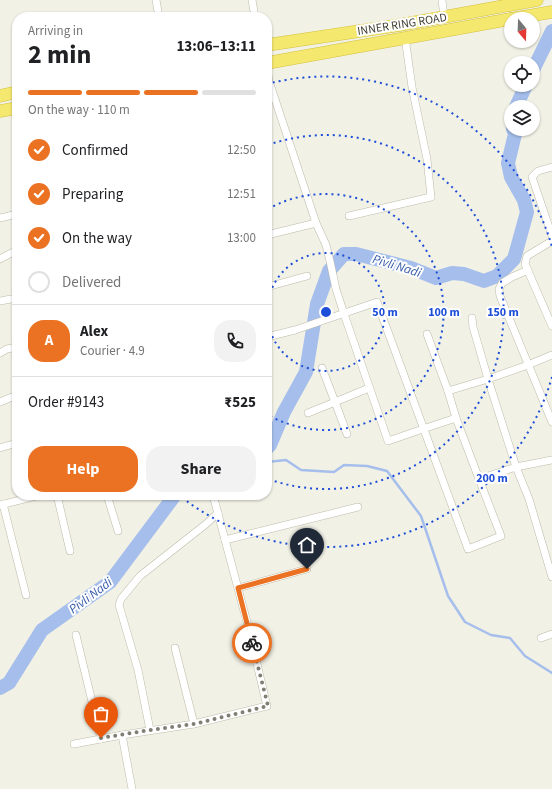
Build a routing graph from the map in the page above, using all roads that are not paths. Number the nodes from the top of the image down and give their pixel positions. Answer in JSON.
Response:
{"nodes":[{"id":1,"x":156,"y":0,"type":"edge"},
{"id":2,"x":252,"y":0,"type":"edge"},
{"id":3,"x":442,"y":0,"type":"edge"},
{"id":4,"x":537,"y":0,"type":"edge"},
{"id":5,"x":488,"y":5,"type":"edge"},
{"id":6,"x":158,"y":12,"type":"edge"},
{"id":7,"x":254,"y":12,"type":"edge"},
{"id":8,"x":552,"y":12,"type":"edge"},
{"id":9,"x":540,"y":14,"type":"edge"},
{"id":10,"x":444,"y":17,"type":"junction"},
{"id":11,"x":504,"y":20,"type":"edge"},
{"id":12,"x":405,"y":38,"type":"junction"},
{"id":13,"x":272,"y":44,"type":"edge"},
{"id":14,"x":272,"y":62,"type":"edge"},
{"id":15,"x":272,"y":90,"type":"edge"},
{"id":16,"x":12,"y":93,"type":"edge"},
{"id":17,"x":0,"y":96,"type":"edge"},
{"id":18,"x":12,"y":109,"type":"edge"},
{"id":19,"x":0,"y":111,"type":"edge"},
{"id":20,"x":552,"y":167,"type":"edge"},
{"id":21,"x":12,"y":215,"type":"edge"},
{"id":22,"x":349,"y":216,"type":"dead end"},
{"id":23,"x":0,"y":218,"type":"edge"},
{"id":24,"x":316,"y":223,"type":"junction"},
{"id":25,"x":272,"y":234,"type":"edge"},
{"id":26,"x":552,"y":236,"type":"edge"},
{"id":27,"x":552,"y":241,"type":"edge"},
{"id":28,"x":12,"y":253,"type":"edge"},
{"id":29,"x":0,"y":259,"type":"edge"},
{"id":30,"x":528,"y":270,"type":"junction"},
{"id":31,"x":307,"y":276,"type":"dead end"},
{"id":32,"x":272,"y":286,"type":"edge"},
{"id":33,"x":11,"y":299,"type":"dead end"},
{"id":34,"x":0,"y":301,"type":"edge"},
{"id":35,"x":344,"y":314,"type":"junction"},
{"id":36,"x":472,"y":318,"type":"dead end"},
{"id":37,"x":552,"y":326,"type":"edge"},
{"id":38,"x":428,"y":334,"type":"dead end"},
{"id":39,"x":272,"y":336,"type":"edge"},
{"id":40,"x":12,"y":348,"type":"edge"},
{"id":41,"x":0,"y":353,"type":"edge"},
{"id":42,"x":552,"y":355,"type":"edge"},
{"id":43,"x":528,"y":365,"type":"junction"},
{"id":44,"x":322,"y":368,"type":"dead end"},
{"id":45,"x":488,"y":379,"type":"junction"},
{"id":46,"x":369,"y":388,"type":"junction"},
{"id":47,"x":448,"y":391,"type":"junction"},
{"id":48,"x":12,"y":398,"type":"edge"},
{"id":49,"x":0,"y":402,"type":"edge"},
{"id":50,"x":335,"y":402,"type":"junction"},
{"id":51,"x":308,"y":413,"type":"dead end"},
{"id":52,"x":456,"y":418,"type":"junction"},
{"id":53,"x":552,"y":422,"type":"edge"},
{"id":54,"x":423,"y":429,"type":"junction"},
{"id":55,"x":347,"y":434,"type":"dead end"},
{"id":56,"x":12,"y":444,"type":"edge"},
{"id":57,"x":0,"y":448,"type":"edge"},
{"id":58,"x":552,"y":460,"type":"edge"},
{"id":59,"x":516,"y":467,"type":"junction"},
{"id":60,"x":479,"y":479,"type":"junction"},
{"id":61,"x":18,"y":500,"type":"edge"},
{"id":62,"x":58,"y":500,"type":"edge"},
{"id":63,"x":109,"y":500,"type":"edge"},
{"id":64,"x":214,"y":500,"type":"edge"},
{"id":65,"x":1,"y":504,"type":"edge"},
{"id":66,"x":358,"y":507,"type":"dead end"},
{"id":67,"x":218,"y":513,"type":"junction"},
{"id":68,"x":118,"y":531,"type":"dead end"},
{"id":69,"x":225,"y":540,"type":"junction"},
{"id":70,"x":70,"y":551,"type":"dead end"},
{"id":71,"x":307,"y":569,"type":"dead end"},
{"id":72,"x":552,"y":578,"type":"edge"},
{"id":73,"x":238,"y":588,"type":"junction"},
{"id":74,"x":26,"y":596,"type":"dead end"},
{"id":75,"x":552,"y":634,"type":"edge"},
{"id":76,"x":76,"y":635,"type":"dead end"},
{"id":77,"x":541,"y":638,"type":"dead end"},
{"id":78,"x":175,"y":648,"type":"dead end"},
{"id":79,"x":194,"y":724,"type":"junction"},
{"id":80,"x":150,"y":730,"type":"junction"},
{"id":81,"x":122,"y":735,"type":"junction"},
{"id":82,"x":101,"y":738,"type":"junction"},
{"id":83,"x":74,"y":744,"type":"dead end"},
{"id":84,"x":132,"y":789,"type":"edge"}],
"edges":[{"from":1,"to":6,"type":"street"},
{"from":2,"to":7,"type":"street"},
{"from":3,"to":10,"type":"street"},
{"from":4,"to":5,"type":"highway","name":"INNER RING ROAD"},
{"from":5,"to":10,"type":"highway","name":"INNER RING ROAD"},
{"from":8,"to":9,"type":"highway","name":"INNER RING ROAD"},
{"from":10,"to":13,"type":"highway","name":"INNER RING ROAD"},
{"from":11,"to":12,"type":"highway","name":"INNER RING ROAD"},
{"from":12,"to":14,"type":"highway","name":"INNER RING ROAD"},
{"from":12,"to":22,"type":"street"},
{"from":15,"to":24,"type":"street"},
{"from":16,"to":17,"type":"highway"},
{"from":18,"to":19,"type":"highway"},
{"from":20,"to":26,"type":"street"},
{"from":21,"to":23,"type":"street"},
{"from":24,"to":25,"type":"street"},
{"from":24,"to":35,"type":"street"},
{"from":27,"to":30,"type":"street"},
{"from":28,"to":29,"type":"street"},
{"from":30,"to":37,"type":"street"},
{"from":30,"to":43,"type":"street"},
{"from":31,"to":32,"type":"street"},
{"from":33,"to":34,"type":"street"},
{"from":35,"to":39,"type":"street"},
{"from":35,"to":46,"type":"street"},
{"from":35,"to":54,"type":"street"},
{"from":36,"to":45,"type":"street"},
{"from":38,"to":47,"type":"street"},
{"from":40,"to":41,"type":"street"},
{"from":42,"to":43,"type":"street"},
{"from":43,"to":45,"type":"street"},
{"from":43,"to":53,"type":"street"},
{"from":44,"to":50,"type":"street"},
{"from":45,"to":47,"type":"street"},
{"from":45,"to":59,"type":"street"},
{"from":46,"to":50,"type":"street"},
{"from":46,"to":54,"type":"street"},
{"from":47,"to":52,"type":"street"},
{"from":48,"to":49,"type":"street"},
{"from":50,"to":51,"type":"street"},
{"from":50,"to":55,"type":"street"},
{"from":52,"to":54,"type":"street"},
{"from":52,"to":60,"type":"street"},
{"from":54,"to":60,"type":"street"},
{"from":56,"to":57,"type":"street"},
{"from":58,"to":59,"type":"street"},
{"from":59,"to":60,"type":"street"},
{"from":59,"to":72,"type":"street"},
{"from":61,"to":65,"type":"street"},
{"from":62,"to":70,"type":"street"},
{"from":63,"to":68,"type":"street"},
{"from":64,"to":67,"type":"street"},
{"from":65,"to":74,"type":"street"},
{"from":66,"to":69,"type":"street"},
{"from":67,"to":69,"type":"street"},
{"from":67,"to":80,"type":"street"},
{"from":69,"to":73,"type":"street"},
{"from":71,"to":73,"type":"street"},
{"from":73,"to":79,"type":"street"},
{"from":75,"to":77,"type":"street"},
{"from":76,"to":82,"type":"street"},
{"from":78,"to":79,"type":"street"},
{"from":79,"to":80,"type":"street"},
{"from":80,"to":81,"type":"street"},
{"from":81,"to":82,"type":"street"},
{"from":81,"to":84,"type":"street"},
{"from":82,"to":83,"type":"street"}]}
